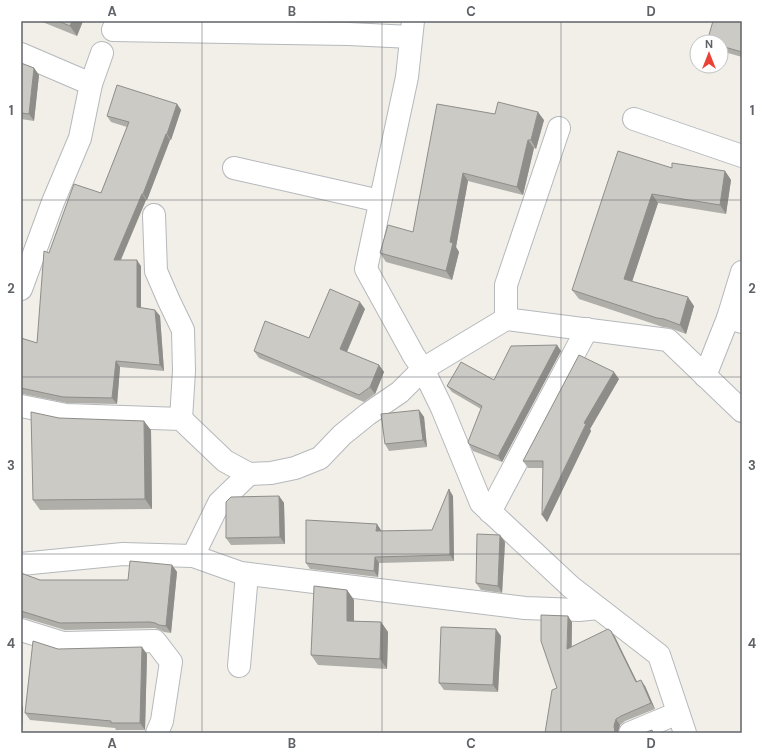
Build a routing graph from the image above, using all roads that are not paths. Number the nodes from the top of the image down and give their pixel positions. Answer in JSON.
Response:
{"nodes":[{"id":1,"x":117,"y":21,"type":"edge"},
{"id":2,"x":412,"y":29,"type":"edge"},
{"id":3,"x":102,"y":53,"type":"dead end"},
{"id":4,"x":21,"y":54,"type":"edge"},
{"id":5,"x":91,"y":84,"type":"junction"},
{"id":6,"x":634,"y":119,"type":"dead end"},
{"id":7,"x":558,"y":128,"type":"dead end"},
{"id":8,"x":742,"y":156,"type":"edge"},
{"id":9,"x":234,"y":168,"type":"dead end"},
{"id":10,"x":380,"y":201,"type":"junction"},
{"id":11,"x":154,"y":216,"type":"dead end"},
{"id":12,"x":742,"y":272,"type":"edge"},
{"id":13,"x":21,"y":289,"type":"edge"},
{"id":14,"x":506,"y":318,"type":"junction"},
{"id":15,"x":735,"y":320,"type":"edge"},
{"id":16,"x":587,"y":329,"type":"junction"},
{"id":17,"x":423,"y":368,"type":"junction"},
{"id":18,"x":706,"y":376,"type":"junction"},
{"id":19,"x":21,"y":406,"type":"edge"},
{"id":20,"x":742,"y":412,"type":"edge"},
{"id":21,"x":181,"y":419,"type":"junction"},
{"id":22,"x":249,"y":474,"type":"junction"},
{"id":23,"x":490,"y":512,"type":"junction"},
{"id":24,"x":194,"y":556,"type":"junction"},
{"id":25,"x":21,"y":564,"type":"edge"},
{"id":26,"x":247,"y":574,"type":"junction"},
{"id":27,"x":598,"y":608,"type":"junction"},
{"id":28,"x":21,"y":630,"type":"edge"},
{"id":29,"x":239,"y":666,"type":"dead end"},
{"id":30,"x":681,"y":723,"type":"edge"},
{"id":31,"x":157,"y":733,"type":"edge"},
{"id":32,"x":630,"y":733,"type":"edge"}],
"edges":[{"from":1,"to":2,"type":"street"},
{"from":2,"to":10,"type":"street"},
{"from":3,"to":5,"type":"street"},
{"from":4,"to":5,"type":"street"},
{"from":5,"to":13,"type":"street"},
{"from":6,"to":8,"type":"street"},
{"from":7,"to":14,"type":"street"},
{"from":9,"to":10,"type":"street"},
{"from":10,"to":17,"type":"street"},
{"from":11,"to":21,"type":"street"},
{"from":12,"to":15,"type":"street"},
{"from":14,"to":16,"type":"street"},
{"from":14,"to":17,"type":"street"},
{"from":15,"to":18,"type":"street"},
{"from":16,"to":18,"type":"street"},
{"from":16,"to":23,"type":"street"},
{"from":17,"to":22,"type":"street"},
{"from":17,"to":23,"type":"street"},
{"from":18,"to":20,"type":"street"},
{"from":19,"to":21,"type":"street"},
{"from":21,"to":22,"type":"street"},
{"from":22,"to":24,"type":"street"},
{"from":23,"to":27,"type":"street"},
{"from":24,"to":25,"type":"street"},
{"from":24,"to":26,"type":"street"},
{"from":26,"to":27,"type":"street"},
{"from":26,"to":29,"type":"street"},
{"from":27,"to":30,"type":"street"},
{"from":28,"to":31,"type":"street"},
{"from":30,"to":32,"type":"street"}]}
